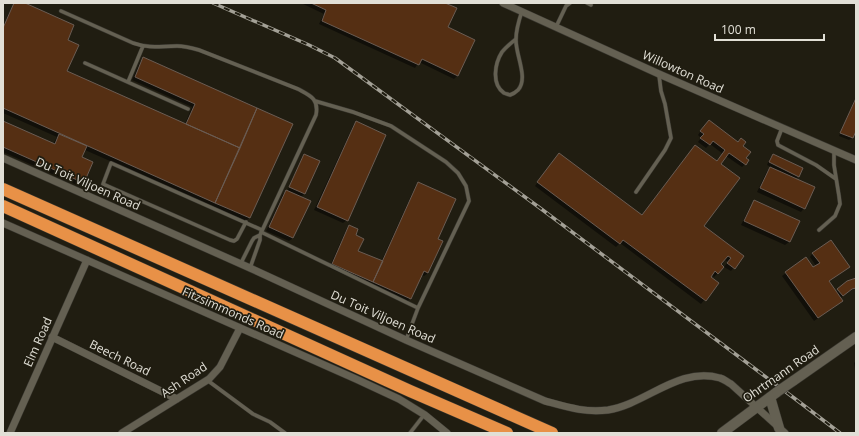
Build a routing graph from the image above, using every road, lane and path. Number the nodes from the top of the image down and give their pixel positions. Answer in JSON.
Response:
{"nodes":[{"id":1,"x":569,"y":3,"type":"edge"},
{"id":2,"x":506,"y":4,"type":"edge"},
{"id":3,"x":518,"y":8,"type":"edge"},
{"id":4,"x":61,"y":12,"type":"dead end"},
{"id":5,"x":556,"y":27,"type":"junction"},
{"id":6,"x":516,"y":38,"type":"junction"},
{"id":7,"x":143,"y":46,"type":"junction"},
{"id":8,"x":84,"y":63,"type":"dead end"},
{"id":9,"x":659,"y":74,"type":"junction"},
{"id":10,"x":128,"y":82,"type":"junction"},
{"id":11,"x":315,"y":100,"type":"junction"},
{"id":12,"x":188,"y":109,"type":"dead end"},
{"id":13,"x":782,"y":128,"type":"junction"},
{"id":14,"x":834,"y":150,"type":"junction"},
{"id":15,"x":3,"y":158,"type":"edge"},
{"id":16,"x":856,"y":160,"type":"edge"},
{"id":17,"x":836,"y":179,"type":"junction"},
{"id":18,"x":3,"y":189,"type":"edge"},
{"id":19,"x":636,"y":192,"type":"dead end"},
{"id":20,"x":3,"y":206,"type":"edge"},
{"id":21,"x":246,"y":222,"type":"junction"},
{"id":22,"x":3,"y":223,"type":"edge"},
{"id":23,"x":819,"y":230,"type":"dead end"},
{"id":24,"x":261,"y":232,"type":"junction"},
{"id":25,"x":87,"y":260,"type":"junction"},
{"id":26,"x":241,"y":264,"type":"junction"},
{"id":27,"x":250,"y":268,"type":"junction"},
{"id":28,"x":418,"y":308,"type":"junction"},
{"id":29,"x":240,"y":328,"type":"junction"},
{"id":30,"x":52,"y":337,"type":"junction"},
{"id":31,"x":856,"y":337,"type":"edge"},
{"id":32,"x":406,"y":340,"type":"junction"},
{"id":33,"x":207,"y":380,"type":"junction"},
{"id":34,"x":774,"y":394,"type":"junction"},
{"id":35,"x":177,"y":399,"type":"junction"},
{"id":36,"x":756,"y":407,"type":"junction"},
{"id":37,"x":425,"y":415,"type":"junction"},
{"id":38,"x":782,"y":431,"type":"edge"},
{"id":39,"x":10,"y":433,"type":"edge"},
{"id":40,"x":122,"y":433,"type":"edge"},
{"id":41,"x":285,"y":433,"type":"edge"},
{"id":42,"x":410,"y":433,"type":"edge"},
{"id":43,"x":447,"y":433,"type":"edge"},
{"id":44,"x":507,"y":433,"type":"edge"},
{"id":45,"x":552,"y":433,"type":"edge"},
{"id":46,"x":722,"y":433,"type":"edge"}],
"edges":[{"from":1,"to":5,"type":"lane"},
{"from":2,"to":3,"type":"street","name":"Willowton Road"},
{"from":3,"to":5,"type":"street","name":"Willowton Road"},
{"from":3,"to":6,"type":"lane"},
{"from":4,"to":7,"type":"lane"},
{"from":5,"to":9,"type":"street","name":"Willowton Road"},
{"from":6,"to":6,"type":"lane"},
{"from":7,"to":10,"type":"lane"},
{"from":7,"to":11,"type":"lane"},
{"from":8,"to":10,"type":"lane"},
{"from":9,"to":13,"type":"street","name":"Willowton Road"},
{"from":9,"to":19,"type":"lane"},
{"from":10,"to":12,"type":"lane"},
{"from":11,"to":24,"type":"lane"},
{"from":11,"to":28,"type":"lane"},
{"from":13,"to":14,"type":"street","name":"Willowton Road"},
{"from":13,"to":17,"type":"lane"},
{"from":14,"to":16,"type":"street","name":"Willowton Road"},
{"from":14,"to":17,"type":"lane"},
{"from":15,"to":26,"type":"street","name":"Du Toit Viljoen Road"},
{"from":17,"to":23,"type":"lane"},
{"from":18,"to":45,"type":"highway"},
{"from":20,"to":44,"type":"highway"},
{"from":21,"to":21,"type":"lane"},
{"from":21,"to":24,"type":"lane"},
{"from":22,"to":25,"type":"street","name":"Fitzsimmonds Road"},
{"from":24,"to":26,"type":"lane"},
{"from":24,"to":27,"type":"lane"},
{"from":24,"to":28,"type":"lane"},
{"from":25,"to":29,"type":"street","name":"Fitzsimmonds Road"},
{"from":25,"to":30,"type":"street","name":"Elm Road"},
{"from":26,"to":27,"type":"street","name":"Du Toit Viljoen Road"},
{"from":27,"to":32,"type":"street","name":"Du Toit Viljoen Road"},
{"from":28,"to":32,"type":"lane"},
{"from":29,"to":33,"type":"street","name":"Ash Road"},
{"from":29,"to":37,"type":"street","name":"Fitzsimmonds Road"},
{"from":30,"to":35,"type":"street","name":"Beech Road"},
{"from":30,"to":39,"type":"street","name":"Elm Road"},
{"from":31,"to":34,"type":"main road","name":"Ohrtmann Road","bridge":true},
{"from":32,"to":36,"type":"street","name":"Du Toit Viljoen Road"},
{"from":33,"to":35,"type":"street","name":"Ash Road"},
{"from":33,"to":41,"type":"lane"},
{"from":34,"to":36,"type":"main road","name":"Ohrtmann Road"},
{"from":34,"to":38,"type":"main road"},
{"from":35,"to":40,"type":"street","name":"Ash Road"},
{"from":36,"to":38,"type":"street","name":"Du Toit Viljoen Road"},
{"from":36,"to":46,"type":"main road","name":"Ohrtmann Road"},
{"from":37,"to":42,"type":"lane"},
{"from":37,"to":43,"type":"street","name":"Fitzsimmonds Road"}]}
